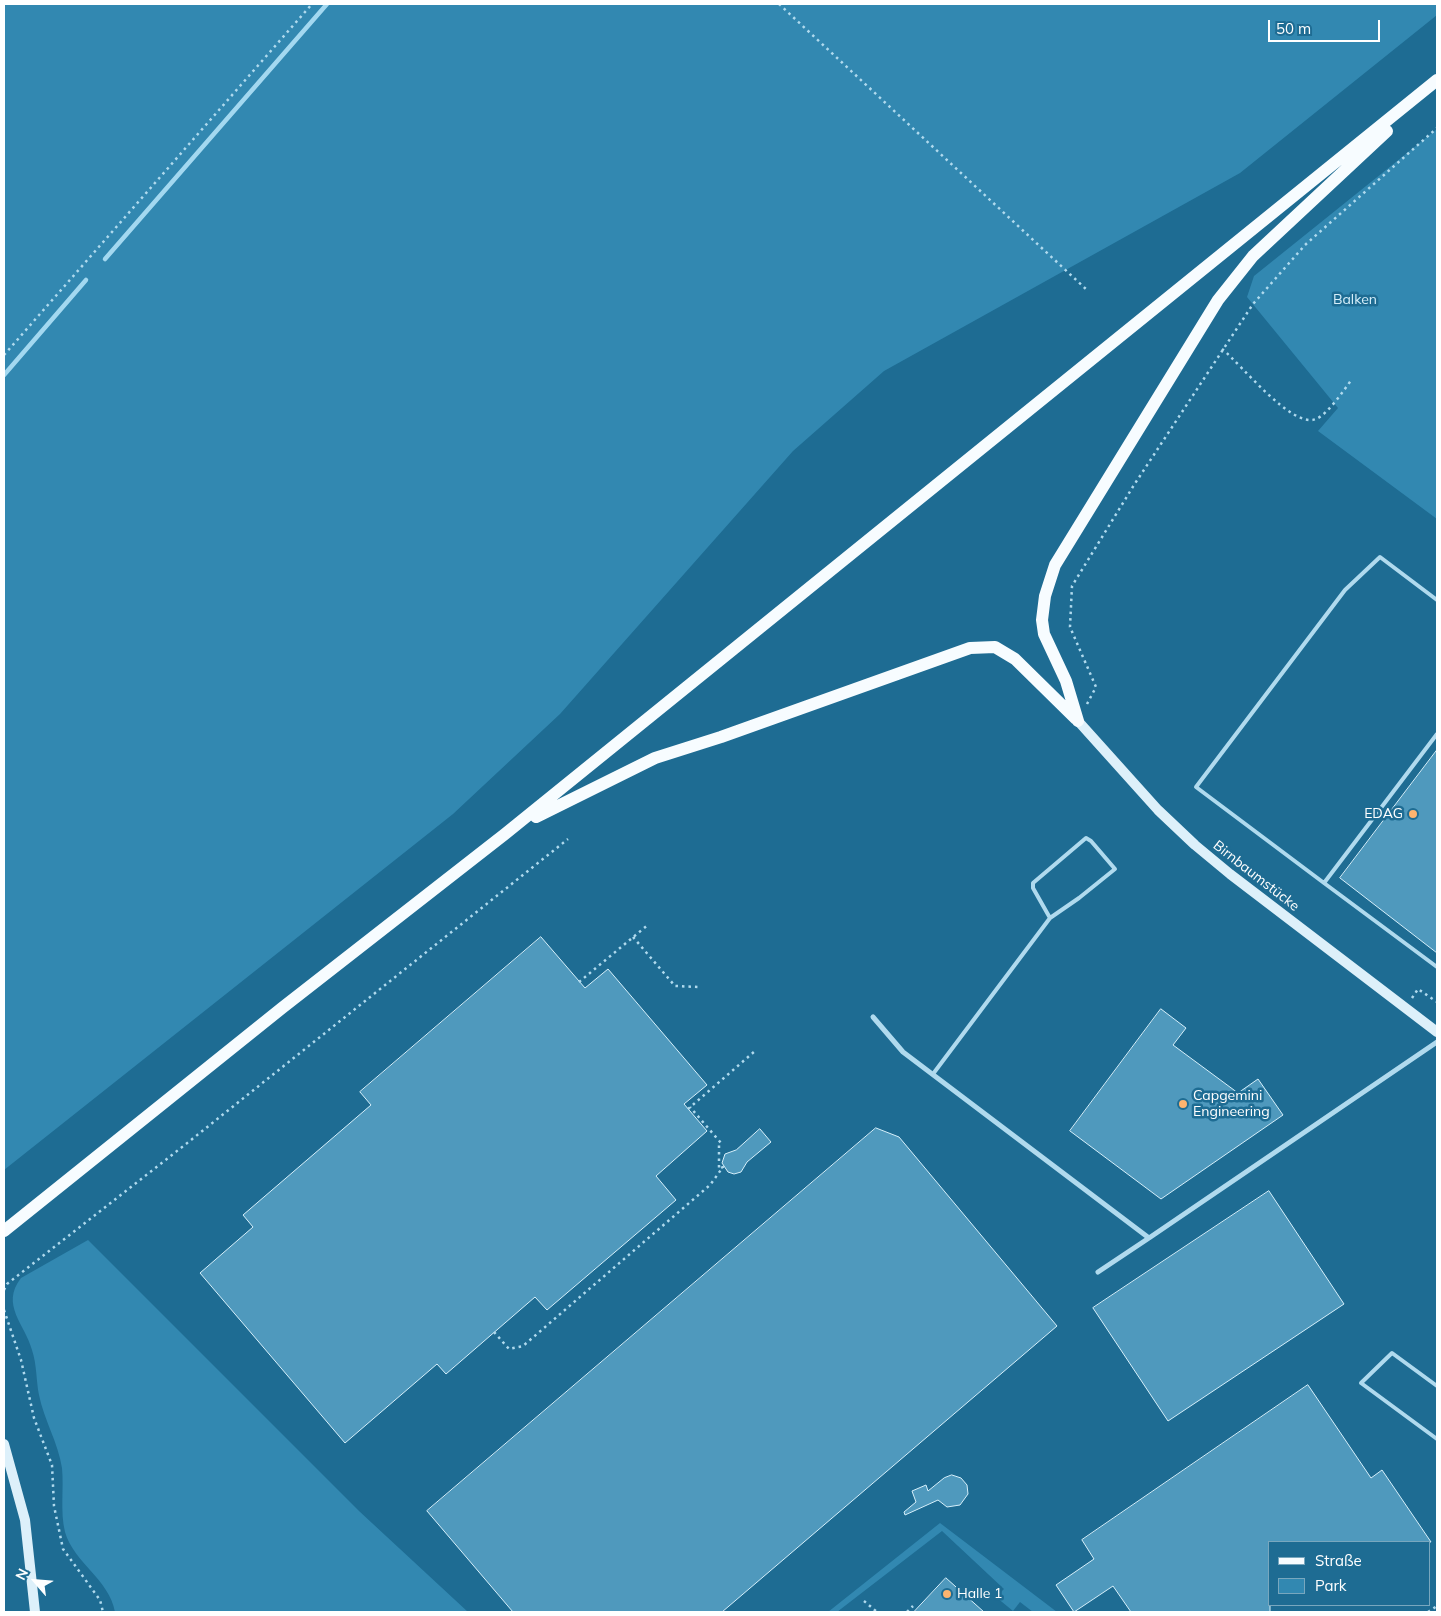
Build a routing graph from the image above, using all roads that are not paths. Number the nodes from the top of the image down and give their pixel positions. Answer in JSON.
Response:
{"nodes":[{"id":1,"x":1437,"y":82,"type":"edge"},
{"id":2,"x":1437,"y":600,"type":"edge"},
{"id":3,"x":1078,"y":721,"type":"junction"},
{"id":4,"x":1437,"y":734,"type":"edge"},
{"id":5,"x":505,"y":834,"type":"junction"},
{"id":6,"x":1324,"y":883,"type":"junction"},
{"id":7,"x":1050,"y":918,"type":"junction"},
{"id":8,"x":1437,"y":967,"type":"edge"},
{"id":9,"x":873,"y":1017,"type":"dead end"},
{"id":10,"x":1437,"y":1032,"type":"edge"},
{"id":11,"x":1437,"y":1042,"type":"edge"},
{"id":12,"x":933,"y":1074,"type":"junction"},
{"id":13,"x":4,"y":1232,"type":"edge"},
{"id":14,"x":1149,"y":1238,"type":"junction"},
{"id":15,"x":1098,"y":1272,"type":"dead end"},
{"id":16,"x":1437,"y":1386,"type":"edge"},
{"id":17,"x":1437,"y":1439,"type":"edge"},
{"id":18,"x":4,"y":1444,"type":"edge"},
{"id":19,"x":35,"y":1612,"type":"edge"}],
"edges":[{"from":1,"to":3,"type":"main road"},
{"from":1,"to":5,"type":"main road"},
{"from":2,"to":6,"type":"lane"},
{"from":3,"to":5,"type":"main road"},
{"from":3,"to":10,"type":"street","name":"Birnbaumstücke"},
{"from":4,"to":6,"type":"lane"},
{"from":5,"to":13,"type":"main road"},
{"from":6,"to":8,"type":"lane"},
{"from":7,"to":7,"type":"lane"},
{"from":7,"to":12,"type":"lane"},
{"from":9,"to":12,"type":"street"},
{"from":11,"to":14,"type":"street"},
{"from":12,"to":14,"type":"street"},
{"from":14,"to":15,"type":"street"},
{"from":16,"to":17,"type":"lane"},
{"from":18,"to":19,"type":"street"}]}
